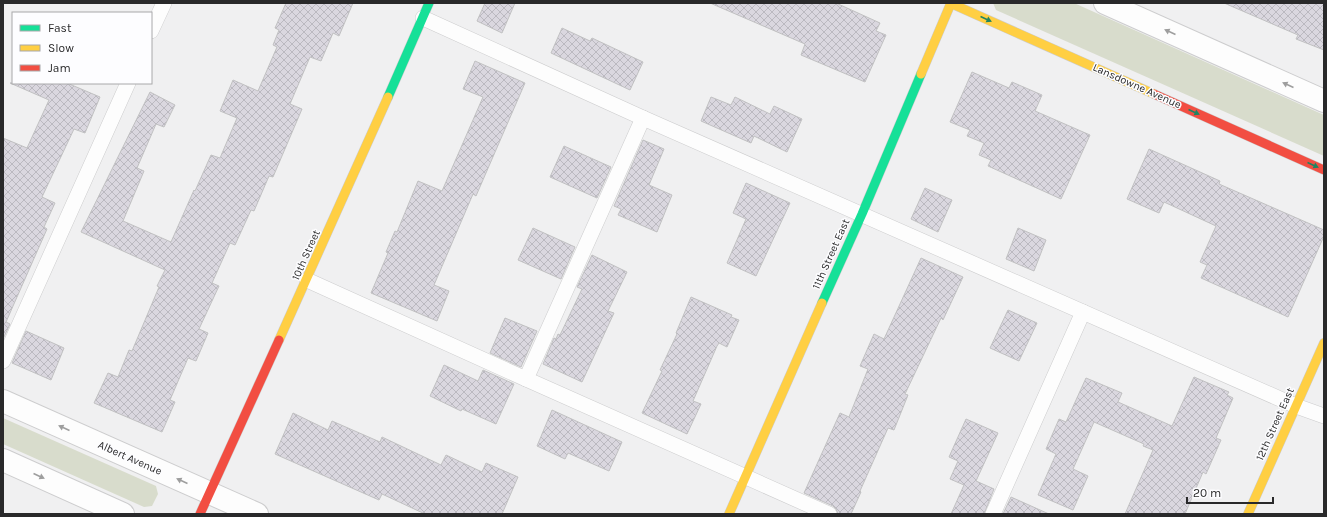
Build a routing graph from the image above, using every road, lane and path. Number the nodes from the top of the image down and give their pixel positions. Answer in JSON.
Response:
{"nodes":[{"id":1,"x":164,"y":3,"type":"edge"},
{"id":2,"x":429,"y":3,"type":"edge"},
{"id":3,"x":951,"y":3,"type":"edge"},
{"id":4,"x":1105,"y":3,"type":"edge"},
{"id":5,"x":423,"y":18,"type":"junction"},
{"id":6,"x":152,"y":29,"type":"edge"},
{"id":7,"x":128,"y":84,"type":"edge"},
{"id":8,"x":1324,"y":101,"type":"edge"},
{"id":9,"x":643,"y":118,"type":"junction"},
{"id":10,"x":1324,"y":170,"type":"edge"},
{"id":11,"x":862,"y":214,"type":"junction"},
{"id":12,"x":308,"y":280,"type":"junction"},
{"id":13,"x":1083,"y":312,"type":"junction"},
{"id":14,"x":1324,"y":343,"type":"edge"},
{"id":15,"x":3,"y":361,"type":"edge"},
{"id":16,"x":526,"y":379,"type":"junction"},
{"id":17,"x":3,"y":401,"type":"edge"},
{"id":18,"x":1296,"y":406,"type":"junction"},
{"id":19,"x":1324,"y":416,"type":"edge"},
{"id":20,"x":3,"y":460,"type":"edge"},
{"id":21,"x":746,"y":476,"type":"junction"},
{"id":22,"x":210,"y":493,"type":"junction"},
{"id":23,"x":123,"y":514,"type":"edge"},
{"id":24,"x":200,"y":514,"type":"edge"},
{"id":25,"x":256,"y":514,"type":"edge"},
{"id":26,"x":729,"y":514,"type":"edge"},
{"id":27,"x":829,"y":514,"type":"edge"},
{"id":28,"x":993,"y":514,"type":"edge"},
{"id":29,"x":1248,"y":514,"type":"edge"}],
"edges":[{"from":1,"to":6,"type":"lane"},
{"from":2,"to":5,"type":"street","name":"10th Street"},
{"from":3,"to":10,"type":"street","name":"Lansdowne Avenue","one_way":true},
{"from":3,"to":11,"type":"street","name":"11th Street East"},
{"from":8,"to":4,"type":"street","one_way":true},
{"from":5,"to":9,"type":"lane"},
{"from":5,"to":12,"type":"street","name":"10th Street"},
{"from":7,"to":15,"type":"lane"},
{"from":9,"to":11,"type":"lane"},
{"from":9,"to":16,"type":"lane"},
{"from":11,"to":13,"type":"lane"},
{"from":11,"to":21,"type":"street","name":"11th Street East"},
{"from":12,"to":16,"type":"lane"},
{"from":12,"to":22,"type":"street","name":"10th Street"},
{"from":13,"to":18,"type":"lane"},
{"from":13,"to":28,"type":"lane"},
{"from":14,"to":18,"type":"street","name":"12th Street East"},
{"from":16,"to":21,"type":"lane"},
{"from":22,"to":17,"type":"street","name":"Albert Avenue","one_way":true},
{"from":18,"to":19,"type":"lane"},
{"from":18,"to":29,"type":"street","name":"12th Street East"},
{"from":20,"to":23,"type":"street","one_way":true},
{"from":21,"to":26,"type":"street","name":"11th Street East"},
{"from":21,"to":27,"type":"lane"},
{"from":22,"to":24,"type":"street","name":"10th Street"},
{"from":22,"to":25,"type":"street","name":"Albert Avenue"}]}
